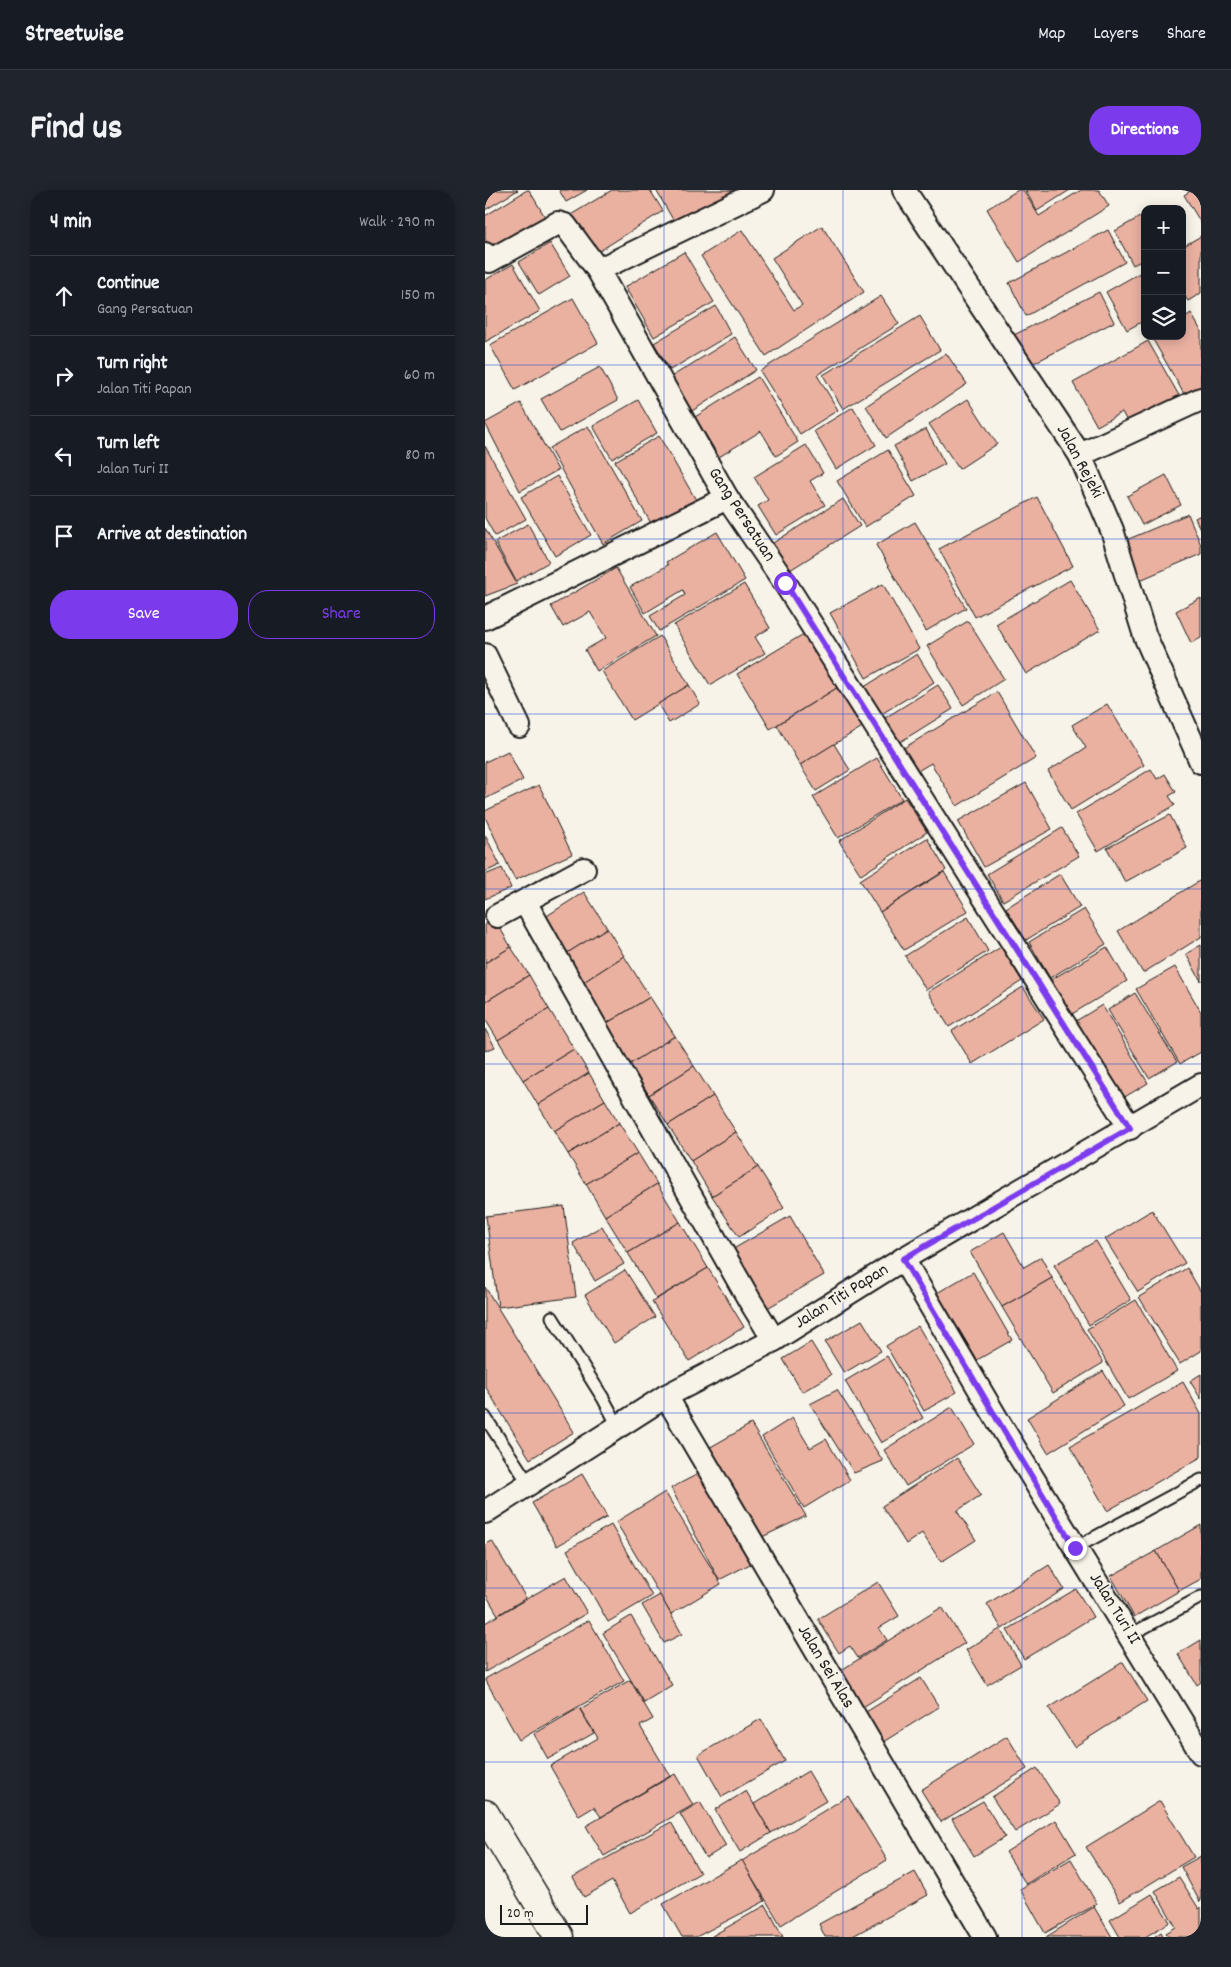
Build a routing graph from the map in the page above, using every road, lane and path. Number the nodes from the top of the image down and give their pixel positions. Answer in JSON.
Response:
{"nodes":[{"id":1,"x":763,"y":190,"type":"edge"},
{"id":2,"x":904,"y":190,"type":"edge"},
{"id":3,"x":487,"y":258,"type":"edge"},
{"id":4,"x":599,"y":270,"type":"junction"},
{"id":5,"x":1201,"y":400,"type":"edge"},
{"id":6,"x":1080,"y":456,"type":"junction"},
{"id":7,"x":727,"y":498,"type":"junction"},
{"id":8,"x":485,"y":618,"type":"edge"},
{"id":9,"x":485,"y":655,"type":"edge"},
{"id":10,"x":519,"y":726,"type":"dead end"},
{"id":11,"x":1201,"y":762,"type":"edge"},
{"id":12,"x":584,"y":869,"type":"dead end"},
{"id":13,"x":525,"y":902,"type":"junction"},
{"id":14,"x":497,"y":916,"type":"dead end"},
{"id":15,"x":1201,"y":1085,"type":"edge"},
{"id":16,"x":1130,"y":1128,"type":"junction"},
{"id":17,"x":903,"y":1259,"type":"junction"},
{"id":18,"x":552,"y":1317,"type":"dead end"},
{"id":19,"x":774,"y":1340,"type":"junction"},
{"id":20,"x":666,"y":1396,"type":"junction"},
{"id":21,"x":485,"y":1417,"type":"edge"},
{"id":22,"x":618,"y":1426,"type":"junction"},
{"id":23,"x":1201,"y":1480,"type":"edge"},
{"id":24,"x":529,"y":1484,"type":"junction"},
{"id":25,"x":485,"y":1512,"type":"edge"},
{"id":26,"x":1075,"y":1548,"type":"junction"},
{"id":27,"x":1201,"y":1596,"type":"edge"},
{"id":28,"x":1130,"y":1635,"type":"junction"},
{"id":29,"x":1201,"y":1753,"type":"edge"},
{"id":30,"x":485,"y":1814,"type":"edge"},
{"id":31,"x":559,"y":1937,"type":"edge"},
{"id":32,"x":985,"y":1937,"type":"edge"}],
"edges":[{"from":1,"to":4,"type":"street"},
{"from":2,"to":6,"type":"street","name":"Jalan Rejeki"},
{"from":3,"to":4,"type":"street","name":"Gang Persatuan"},
{"from":4,"to":7,"type":"street","name":"Gang Persatuan"},
{"from":5,"to":6,"type":"street"},
{"from":6,"to":11,"type":"street","name":"Jalan Rejeki"},
{"from":7,"to":8,"type":"street"},
{"from":7,"to":16,"type":"street","name":"Gang Persatuan"},
{"from":9,"to":10,"type":"street"},
{"from":12,"to":13,"type":"street"},
{"from":13,"to":14,"type":"street"},
{"from":13,"to":19,"type":"street"},
{"from":15,"to":16,"type":"street","name":"Jalan Titi Papan"},
{"from":16,"to":17,"type":"street","name":"Jalan Titi Papan"},
{"from":17,"to":19,"type":"street","name":"Jalan Titi Papan"},
{"from":17,"to":26,"type":"street","name":"Jalan Turi II"},
{"from":18,"to":22,"type":"lane"},
{"from":19,"to":20,"type":"street","name":"Jalan Titi Papan"},
{"from":20,"to":22,"type":"street","name":"Jalan Titi Papan"},
{"from":20,"to":32,"type":"street","name":"Jalan Sei Alas"},
{"from":21,"to":24,"type":"lane"},
{"from":22,"to":24,"type":"street","name":"Jalan Titi Papan"},
{"from":23,"to":26,"type":"lane"},
{"from":24,"to":25,"type":"street","name":"Jalan Titi Papan"},
{"from":26,"to":28,"type":"street","name":"Jalan Turi II"},
{"from":27,"to":28,"type":"lane"},
{"from":28,"to":29,"type":"street","name":"Jalan Turi II"},
{"from":30,"to":31,"type":"street"}]}
